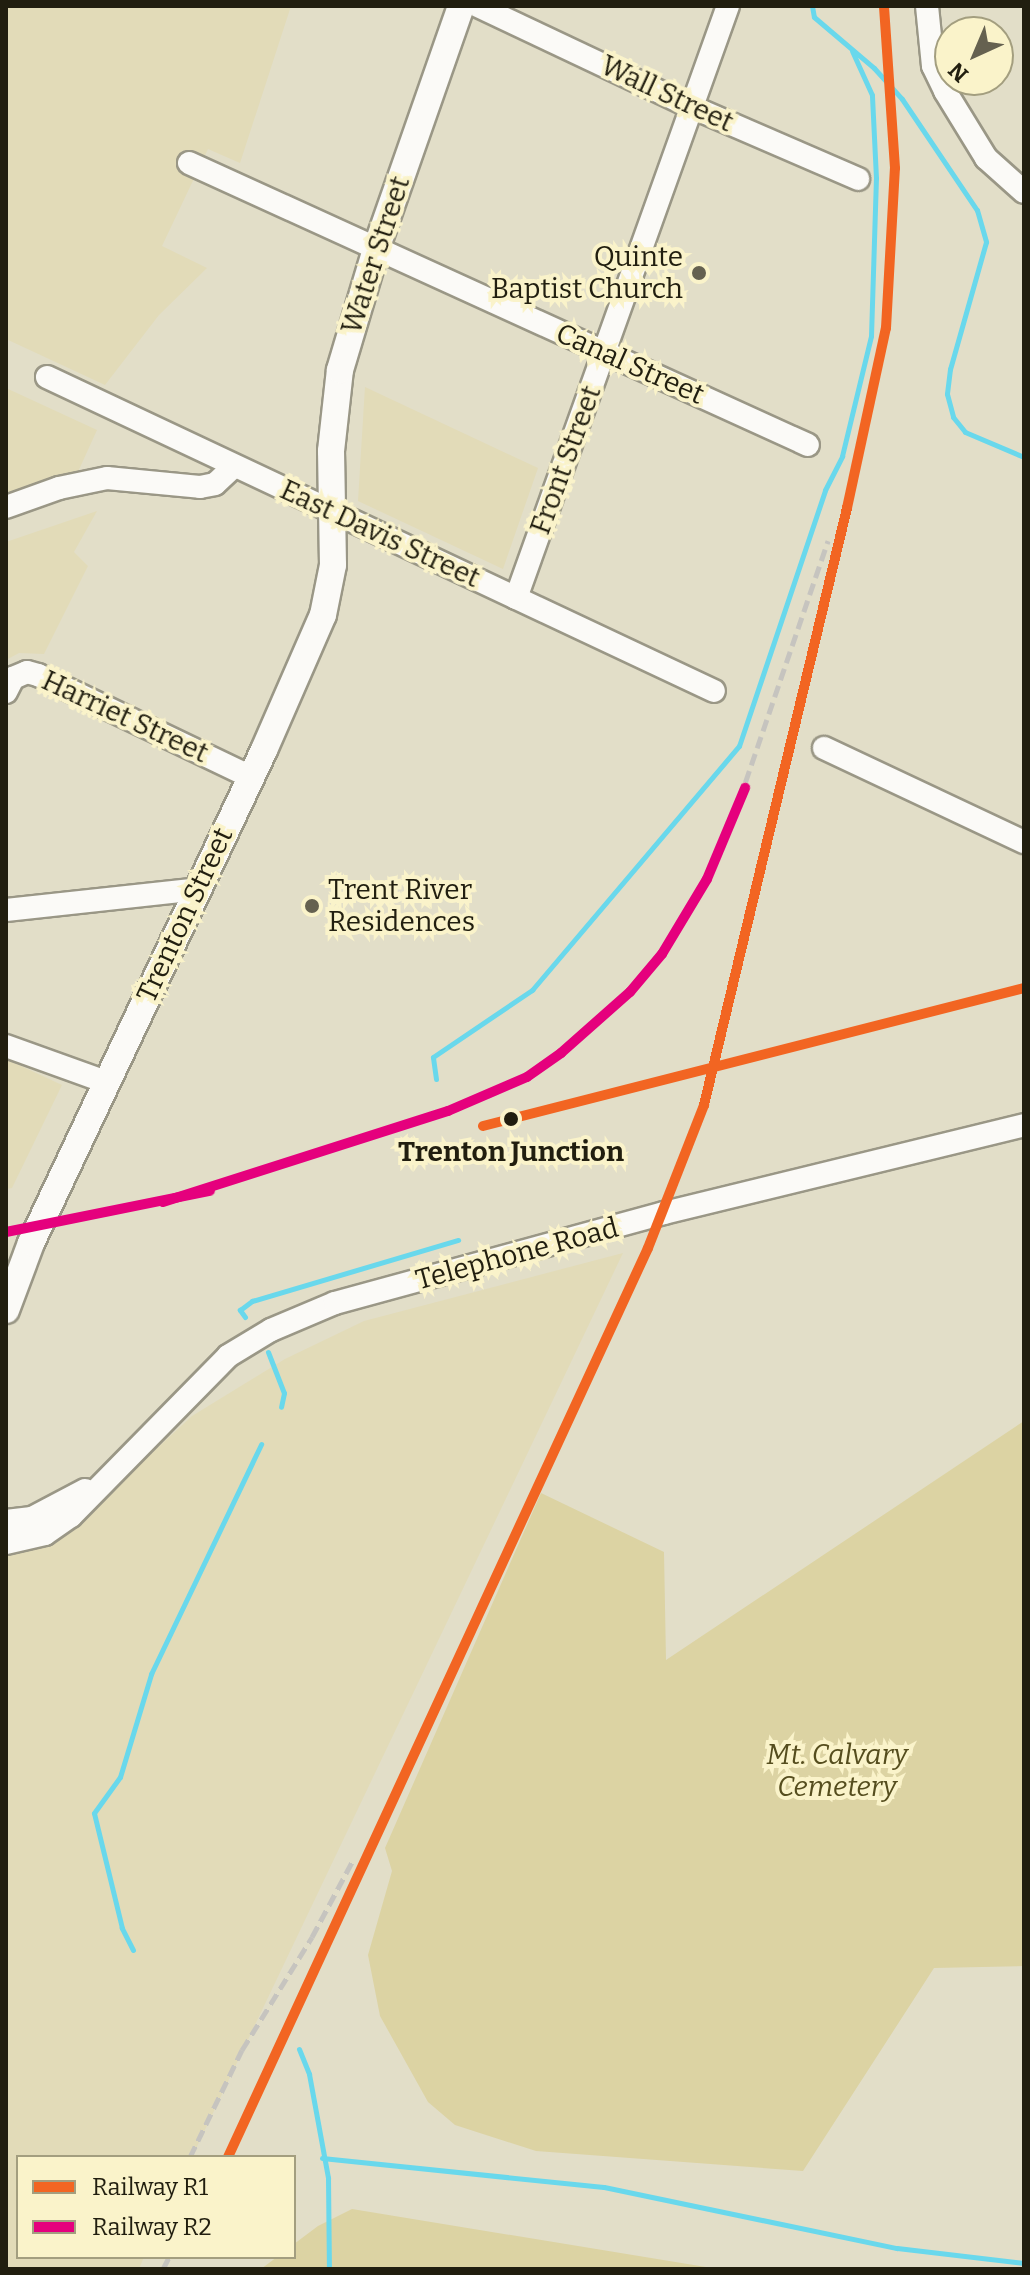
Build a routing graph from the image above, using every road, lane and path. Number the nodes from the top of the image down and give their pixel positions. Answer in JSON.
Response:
{"nodes":[{"id":1,"x":461,"y":6,"type":"edge"},
{"id":2,"x":478,"y":6,"type":"edge"},
{"id":3,"x":728,"y":6,"type":"edge"},
{"id":4,"x":927,"y":6,"type":"edge"},
{"id":5,"x":692,"y":107,"type":"junction"},
{"id":6,"x":189,"y":163,"type":"dead end"},
{"id":7,"x":858,"y":179,"type":"dead end"},
{"id":8,"x":1024,"y":192,"type":"edge"},
{"id":9,"x":376,"y":249,"type":"junction"},
{"id":10,"x":605,"y":353,"type":"junction"},
{"id":11,"x":47,"y":377,"type":"dead end"},
{"id":12,"x":808,"y":445,"type":"dead end"},
{"id":13,"x":234,"y":466,"type":"junction"},
{"id":14,"x":6,"y":507,"type":"edge"},
{"id":15,"x":334,"y":513,"type":"junction"},
{"id":16,"x":516,"y":598,"type":"junction"},
{"id":17,"x":714,"y":691,"type":"dead end"},
{"id":18,"x":6,"y":692,"type":"edge"},
{"id":19,"x":824,"y":748,"type":"dead end"},
{"id":20,"x":251,"y":777,"type":"junction"},
{"id":21,"x":1024,"y":842,"type":"edge"},
{"id":22,"x":199,"y":889,"type":"junction"},
{"id":23,"x":6,"y":910,"type":"edge"},
{"id":24,"x":6,"y":1046,"type":"edge"},
{"id":25,"x":106,"y":1082,"type":"junction"},
{"id":26,"x":1024,"y":1125,"type":"edge"},
{"id":27,"x":6,"y":1310,"type":"edge"},
{"id":28,"x":111,"y":1476,"type":"junction"},
{"id":29,"x":6,"y":1521,"type":"edge"},
{"id":30,"x":6,"y":1543,"type":"edge"}],
"edges":[{"from":1,"to":9,"type":"main road","name":"Water Street"},
{"from":2,"to":5,"type":"street","name":"Wall Street"},
{"from":3,"to":5,"type":"street","name":"Front Street"},
{"from":4,"to":8,"type":"street"},
{"from":5,"to":7,"type":"street","name":"Wall Street"},
{"from":5,"to":10,"type":"street","name":"Front Street"},
{"from":6,"to":9,"type":"street","name":"Canal Street"},
{"from":9,"to":10,"type":"street","name":"Canal Street"},
{"from":9,"to":15,"type":"main road","name":"Water Street"},
{"from":10,"to":12,"type":"street","name":"Canal Street"},
{"from":10,"to":16,"type":"street","name":"Front Street"},
{"from":11,"to":13,"type":"street","name":"East Davis Street"},
{"from":13,"to":14,"type":"street"},
{"from":13,"to":15,"type":"street","name":"East Davis Street"},
{"from":15,"to":16,"type":"street","name":"East Davis Street"},
{"from":15,"to":20,"type":"main road","name":"Trenton Street"},
{"from":16,"to":17,"type":"street","name":"East Davis Street"},
{"from":18,"to":20,"type":"street","name":"Harriet Street"},
{"from":19,"to":21,"type":"street"},
{"from":20,"to":22,"type":"main road","name":"Trenton Street"},
{"from":22,"to":23,"type":"street"},
{"from":22,"to":25,"type":"main road","name":"Trenton Street"},
{"from":24,"to":25,"type":"street"},
{"from":25,"to":27,"type":"main road","name":"Trenton Street"},
{"from":26,"to":28,"type":"street","name":"Telephone Road"},
{"from":28,"to":29,"type":"street","name":"Telephone Road"},
{"from":28,"to":30,"type":"street","name":"Telephone Road"}]}
